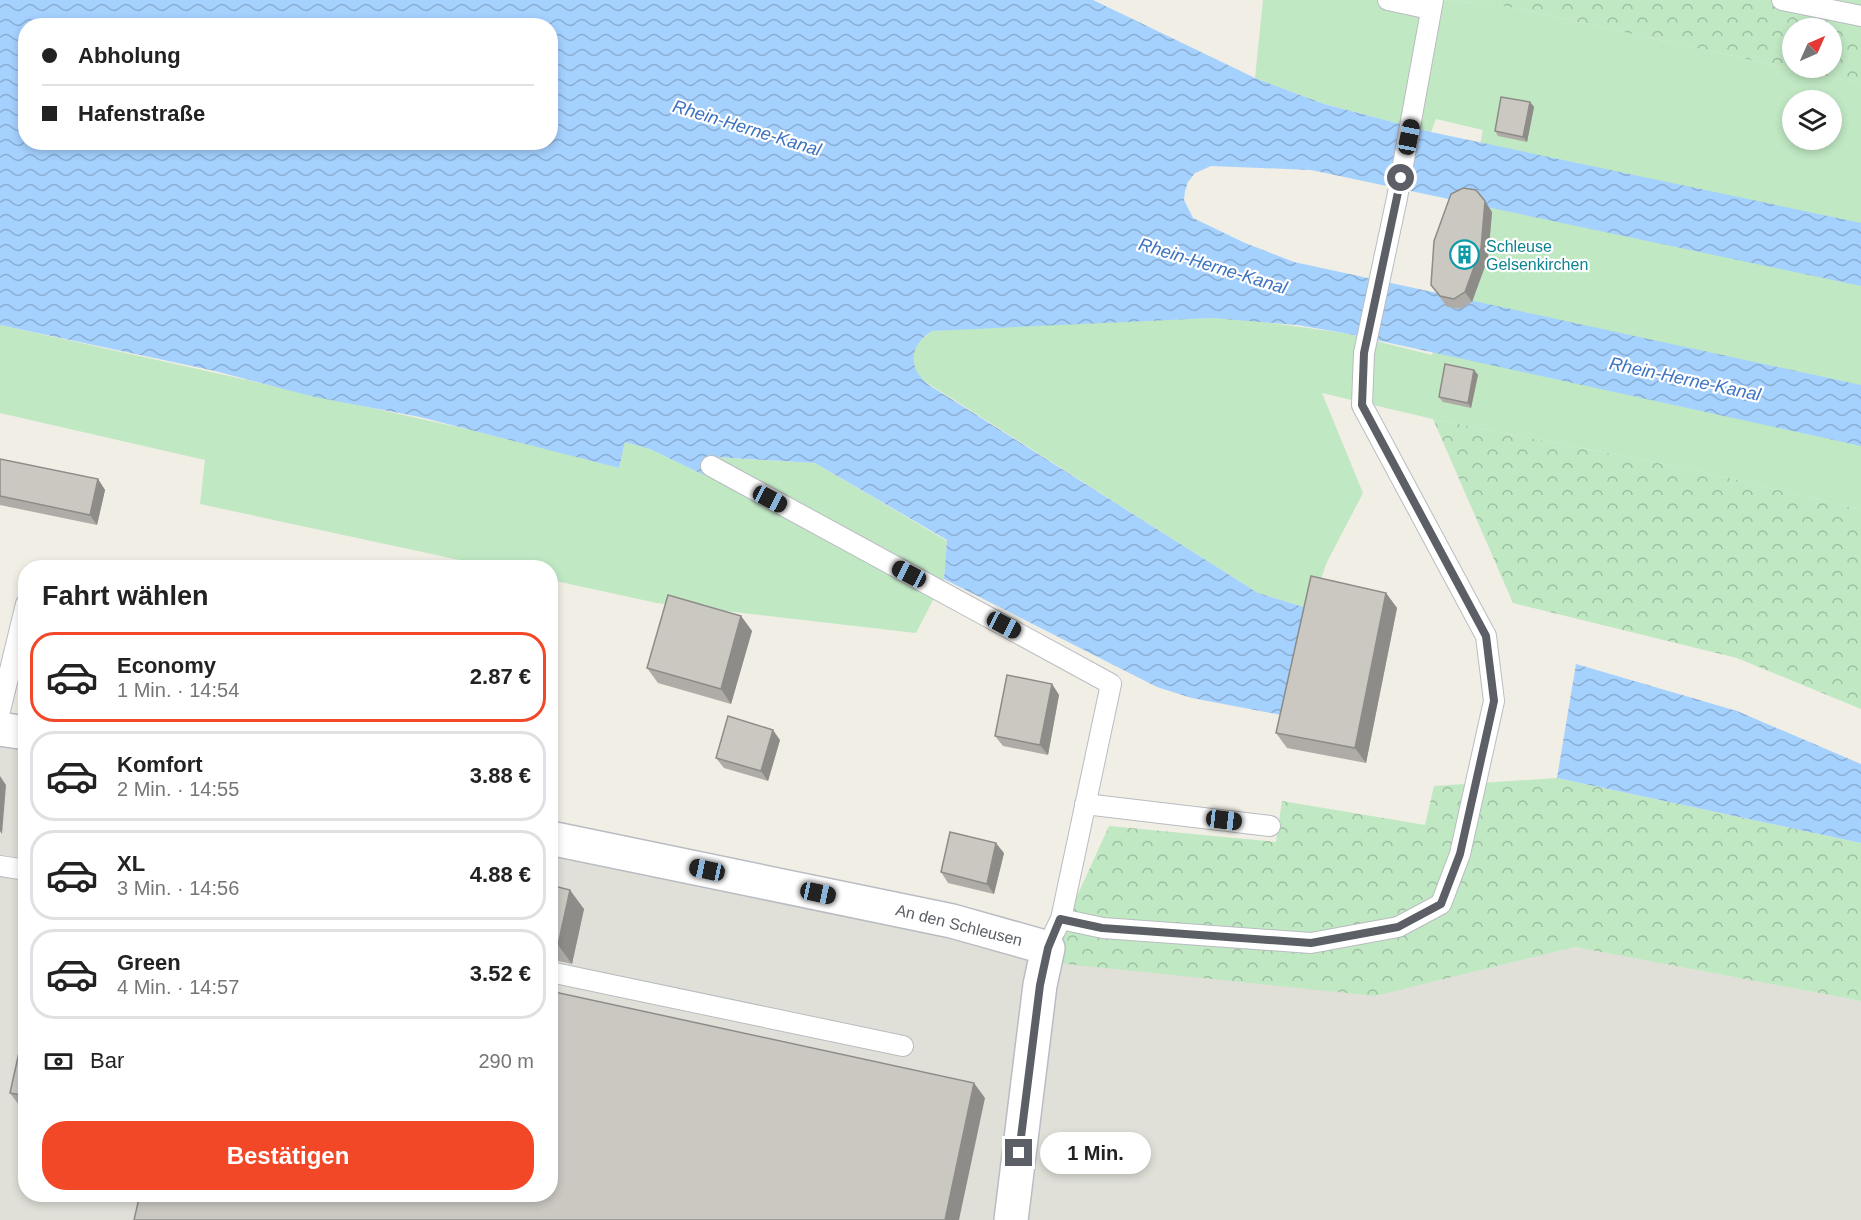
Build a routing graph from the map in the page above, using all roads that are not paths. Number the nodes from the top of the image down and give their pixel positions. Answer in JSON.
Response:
{"nodes":[{"id":1,"x":1388,"y":0,"type":"edge"},
{"id":2,"x":1782,"y":0,"type":"edge"},
{"id":3,"x":1432,"y":4,"type":"edge"},
{"id":4,"x":1861,"y":16,"type":"edge"},
{"id":5,"x":711,"y":466,"type":"dead end"},
{"id":6,"x":18,"y":637,"type":"edge"},
{"id":7,"x":0,"y":711,"type":"edge"},
{"id":8,"x":0,"y":729,"type":"edge"},
{"id":9,"x":18,"y":732,"type":"edge"},
{"id":10,"x":1085,"y":804,"type":"junction"},
{"id":11,"x":1270,"y":826,"type":"dead end"},
{"id":12,"x":558,"y":840,"type":"edge"},
{"id":13,"x":0,"y":866,"type":"edge"},
{"id":14,"x":18,"y":869,"type":"edge"},
{"id":15,"x":1054,"y":933,"type":"junction"},
{"id":16,"x":558,"y":974,"type":"edge"},
{"id":17,"x":903,"y":1046,"type":"dead end"},
{"id":18,"x":1011,"y":1220,"type":"edge"}],
"edges":[{"from":1,"to":3,"type":"lane"},
{"from":2,"to":4,"type":"lane"},
{"from":3,"to":15,"type":"lane","name":"An den Schleusen"},
{"from":5,"to":10,"type":"lane"},
{"from":6,"to":7,"type":"lane"},
{"from":8,"to":9,"type":"street"},
{"from":10,"to":11,"type":"lane"},
{"from":10,"to":15,"type":"lane"},
{"from":12,"to":15,"type":"street","name":"An den Schleusen"},
{"from":13,"to":14,"type":"lane"},
{"from":15,"to":18,"type":"street"},
{"from":16,"to":17,"type":"lane"}]}
